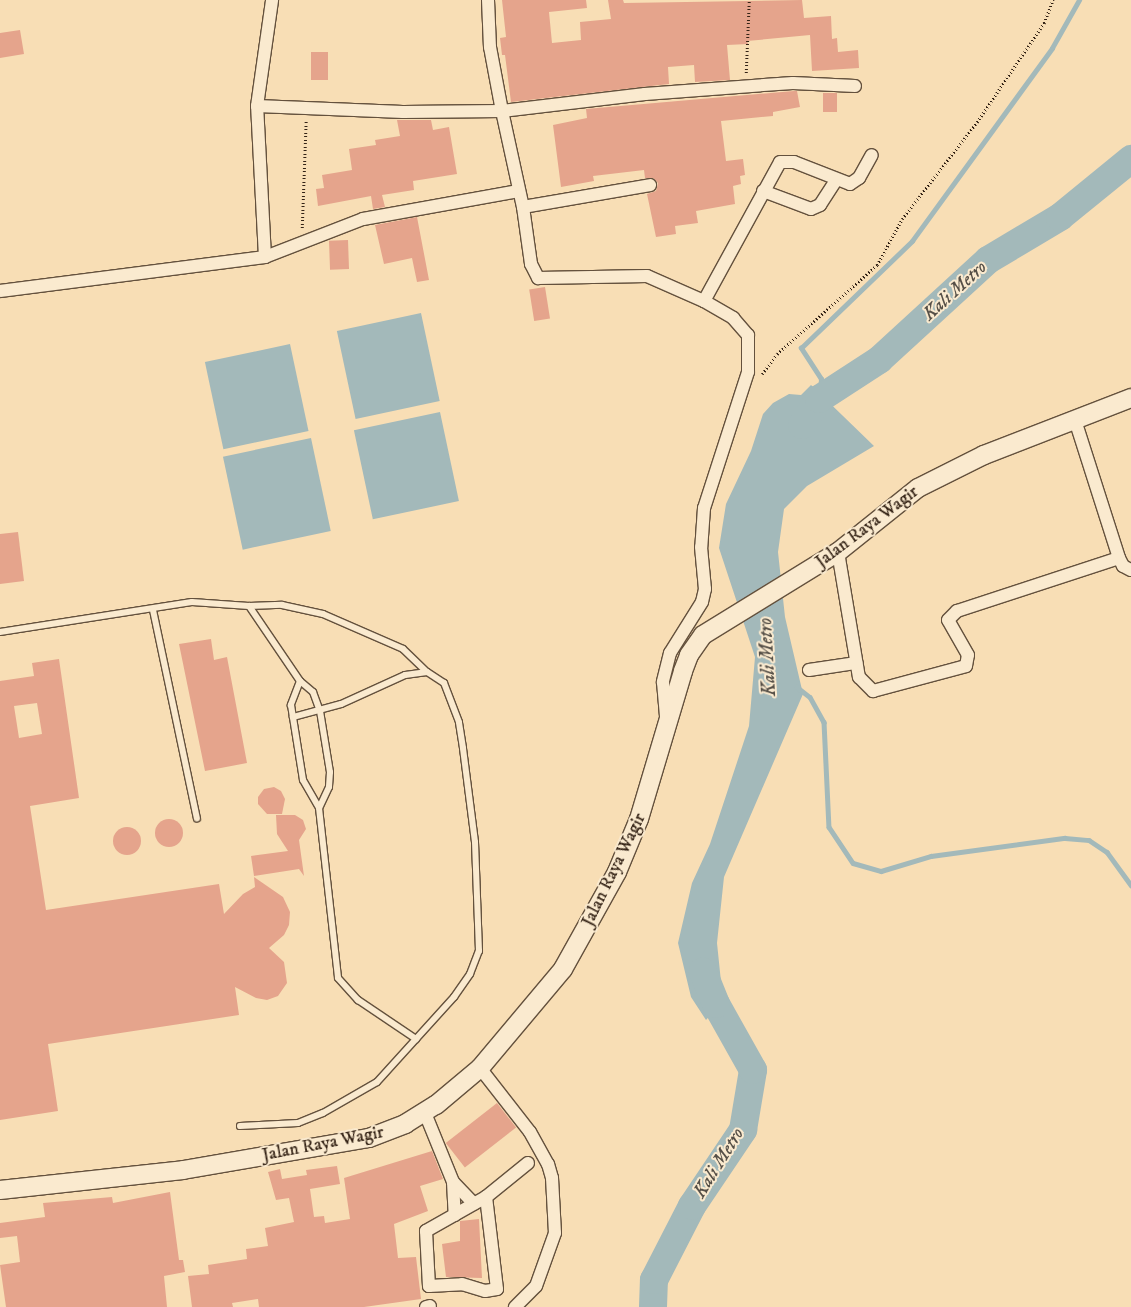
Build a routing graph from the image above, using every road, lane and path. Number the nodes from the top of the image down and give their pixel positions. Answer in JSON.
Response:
{"nodes":[{"id":1,"x":272,"y":0,"type":"edge"},
{"id":2,"x":488,"y":0,"type":"edge"},
{"id":3,"x":749,"y":0,"type":"edge"},
{"id":4,"x":1053,"y":0,"type":"edge"},
{"id":5,"x":855,"y":86,"type":"dead end"},
{"id":6,"x":742,"y":88,"type":"junction"},
{"id":7,"x":257,"y":106,"type":"junction"},
{"id":8,"x":305,"y":108,"type":"junction"},
{"id":9,"x":502,"y":111,"type":"junction"},
{"id":10,"x":872,"y":155,"type":"dead end"},
{"id":11,"x":836,"y":180,"type":"junction"},
{"id":12,"x":650,"y":185,"type":"dead end"},
{"id":13,"x":763,"y":191,"type":"junction"},
{"id":14,"x":518,"y":192,"type":"junction"},
{"id":15,"x":523,"y":207,"type":"junction"},
{"id":16,"x":301,"y":242,"type":"junction"},
{"id":17,"x":265,"y":257,"type":"junction"},
{"id":18,"x":0,"y":291,"type":"edge"},
{"id":19,"x":704,"y":301,"type":"junction"},
{"id":20,"x":761,"y":375,"type":"dead end"},
{"id":21,"x":1131,"y":398,"type":"edge"},
{"id":22,"x":1075,"y":420,"type":"junction"},
{"id":23,"x":838,"y":552,"type":"junction"},
{"id":24,"x":1119,"y":558,"type":"junction"},
{"id":25,"x":1131,"y":570,"type":"edge"},
{"id":26,"x":249,"y":606,"type":"junction"},
{"id":27,"x":153,"y":610,"type":"junction"},
{"id":28,"x":0,"y":632,"type":"edge"},
{"id":29,"x":856,"y":663,"type":"junction"},
{"id":30,"x":809,"y":670,"type":"dead end"},
{"id":31,"x":427,"y":672,"type":"junction"},
{"id":32,"x":300,"y":681,"type":"junction"},
{"id":33,"x":320,"y":711,"type":"junction"},
{"id":34,"x":293,"y":717,"type":"junction"},
{"id":35,"x":667,"y":727,"type":"junction"},
{"id":36,"x":319,"y":808,"type":"junction"},
{"id":37,"x":197,"y":818,"type":"dead end"},
{"id":38,"x":416,"y":1039,"type":"junction"},
{"id":39,"x":480,"y":1068,"type":"junction"},
{"id":40,"x":425,"y":1113,"type":"junction"},
{"id":41,"x":240,"y":1126,"type":"dead end"},
{"id":42,"x":528,"y":1163,"type":"dead end"},
{"id":43,"x":453,"y":1182,"type":"junction"},
{"id":44,"x":0,"y":1190,"type":"edge"},
{"id":45,"x":486,"y":1197,"type":"junction"},
{"id":46,"x":474,"y":1204,"type":"junction"},
{"id":47,"x":455,"y":1215,"type":"junction"},
{"id":48,"x":516,"y":1307,"type":"edge"}],
"edges":[{"from":1,"to":7,"type":"street"},
{"from":2,"to":9,"type":"street"},
{"from":3,"to":6,"type":"path"},
{"from":4,"to":20,"type":"path"},
{"from":5,"to":6,"type":"street"},
{"from":6,"to":9,"type":"street"},
{"from":7,"to":8,"type":"street"},
{"from":7,"to":17,"type":"street"},
{"from":8,"to":9,"type":"street"},
{"from":8,"to":16,"type":"path"},
{"from":9,"to":14,"type":"street"},
{"from":10,"to":11,"type":"street"},
{"from":11,"to":13,"type":"street"},
{"from":11,"to":13,"type":"street"},
{"from":12,"to":15,"type":"street"},
{"from":13,"to":19,"type":"street"},
{"from":14,"to":15,"type":"street"},
{"from":14,"to":16,"type":"street"},
{"from":15,"to":19,"type":"street"},
{"from":16,"to":17,"type":"street"},
{"from":17,"to":18,"type":"street"},
{"from":19,"to":35,"type":"street"},
{"from":21,"to":22,"type":"main road","name":"Jalan Raya Wagir"},
{"from":22,"to":23,"type":"main road","name":"Jalan Raya Wagir"},
{"from":22,"to":24,"type":"street"},
{"from":23,"to":29,"type":"street"},
{"from":23,"to":35,"type":"main road","name":"Jalan Raya Wagir"},
{"from":24,"to":25,"type":"street"},
{"from":24,"to":29,"type":"street"},
{"from":26,"to":27,"type":"lane"},
{"from":26,"to":31,"type":"lane"},
{"from":26,"to":32,"type":"lane"},
{"from":27,"to":28,"type":"lane"},
{"from":27,"to":37,"type":"lane"},
{"from":29,"to":30,"type":"street"},
{"from":31,"to":33,"type":"lane"},
{"from":31,"to":38,"type":"lane"},
{"from":32,"to":33,"type":"lane"},
{"from":32,"to":34,"type":"lane"},
{"from":33,"to":34,"type":"lane"},
{"from":33,"to":36,"type":"lane"},
{"from":34,"to":36,"type":"lane"},
{"from":35,"to":39,"type":"main road","name":"Jalan Raya Wagir"},
{"from":36,"to":38,"type":"lane"},
{"from":38,"to":41,"type":"lane"},
{"from":39,"to":40,"type":"main road","name":"Jalan Raya Wagir"},
{"from":39,"to":48,"type":"street"},
{"from":40,"to":43,"type":"street"},
{"from":40,"to":44,"type":"main road","name":"Jalan Raya Wagir"},
{"from":42,"to":45,"type":"street"},
{"from":43,"to":46,"type":"street"},
{"from":43,"to":47,"type":"street"},
{"from":45,"to":46,"type":"street"},
{"from":45,"to":47,"type":"street"},
{"from":46,"to":47,"type":"street"}]}
